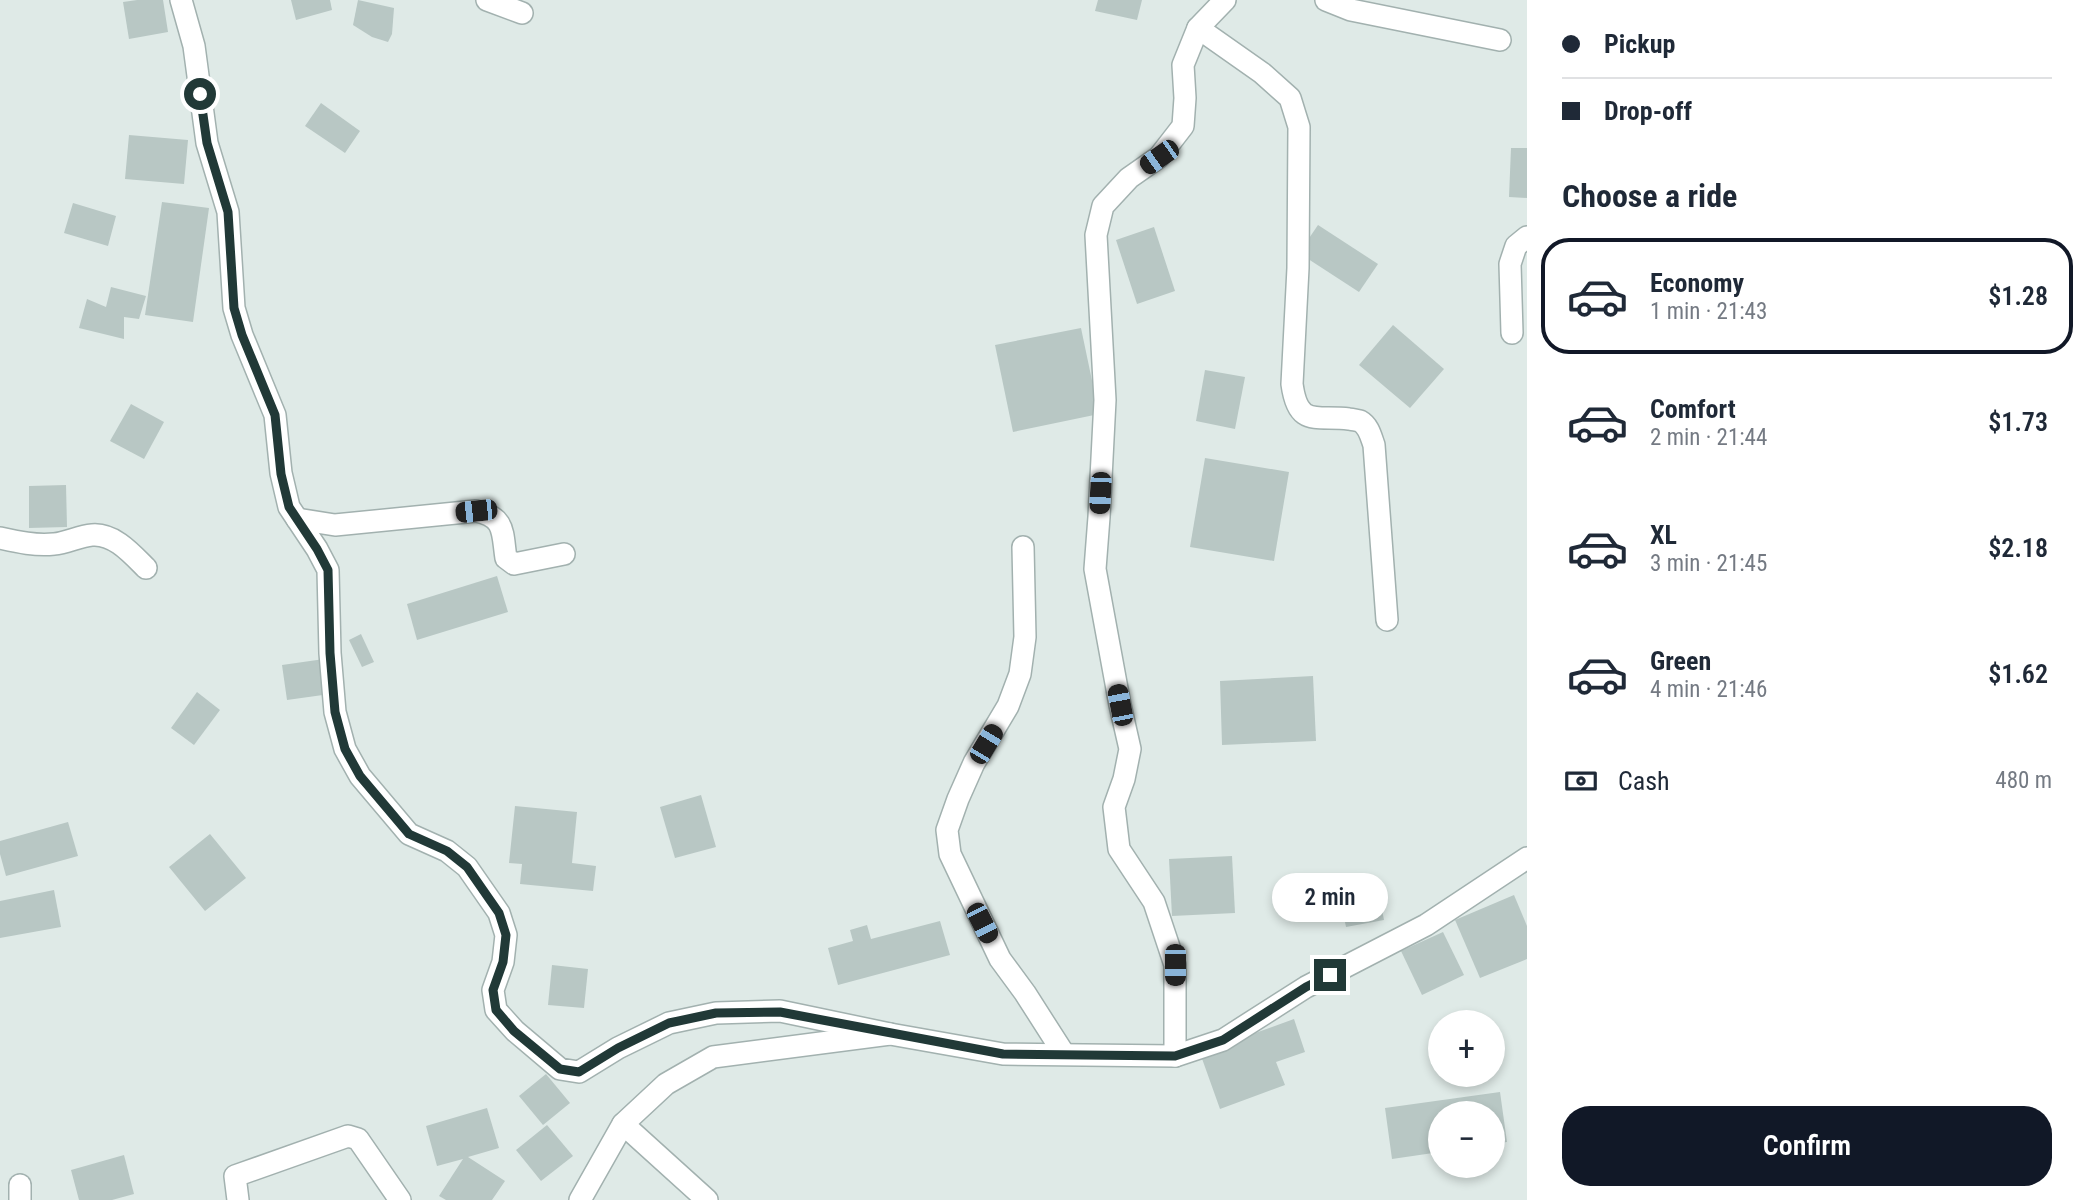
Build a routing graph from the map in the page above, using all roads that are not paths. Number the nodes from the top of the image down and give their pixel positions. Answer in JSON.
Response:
{"nodes":[{"id":1,"x":486,"y":0,"type":"edge"},
{"id":2,"x":1225,"y":0,"type":"edge"},
{"id":3,"x":1326,"y":0,"type":"edge"},
{"id":4,"x":187,"y":1,"type":"edge"},
{"id":5,"x":522,"y":13,"type":"dead end"},
{"id":6,"x":1198,"y":28,"type":"junction"},
{"id":7,"x":1500,"y":40,"type":"dead end"},
{"id":8,"x":1527,"y":237,"type":"edge"},
{"id":9,"x":1512,"y":333,"type":"dead end"},
{"id":10,"x":297,"y":519,"type":"junction"},
{"id":11,"x":0,"y":538,"type":"edge"},
{"id":12,"x":1023,"y":547,"type":"dead end"},
{"id":13,"x":564,"y":554,"type":"dead end"},
{"id":14,"x":146,"y":568,"type":"dead end"},
{"id":15,"x":1387,"y":620,"type":"dead end"},
{"id":16,"x":1527,"y":858,"type":"edge"},
{"id":17,"x":890,"y":1034,"type":"junction"},
{"id":18,"x":1064,"y":1054,"type":"junction"},
{"id":19,"x":1175,"y":1056,"type":"junction"},
{"id":20,"x":623,"y":1124,"type":"junction"},
{"id":21,"x":238,"y":1200,"type":"edge"},
{"id":22,"x":400,"y":1200,"type":"edge"},
{"id":23,"x":580,"y":1200,"type":"edge"},
{"id":24,"x":707,"y":1200,"type":"edge"}],
"edges":[{"from":1,"to":5,"type":"street"},
{"from":2,"to":6,"type":"street"},
{"from":3,"to":7,"type":"street"},
{"from":4,"to":10,"type":"street"},
{"from":6,"to":15,"type":"street"},
{"from":6,"to":19,"type":"street"},
{"from":8,"to":9,"type":"street"},
{"from":10,"to":13,"type":"street"},
{"from":10,"to":17,"type":"street"},
{"from":11,"to":14,"type":"street"},
{"from":12,"to":18,"type":"street"},
{"from":16,"to":19,"type":"street"},
{"from":17,"to":18,"type":"street"},
{"from":17,"to":20,"type":"street"},
{"from":18,"to":19,"type":"street"},
{"from":20,"to":23,"type":"street"},
{"from":20,"to":24,"type":"street"},
{"from":21,"to":22,"type":"street"}]}
